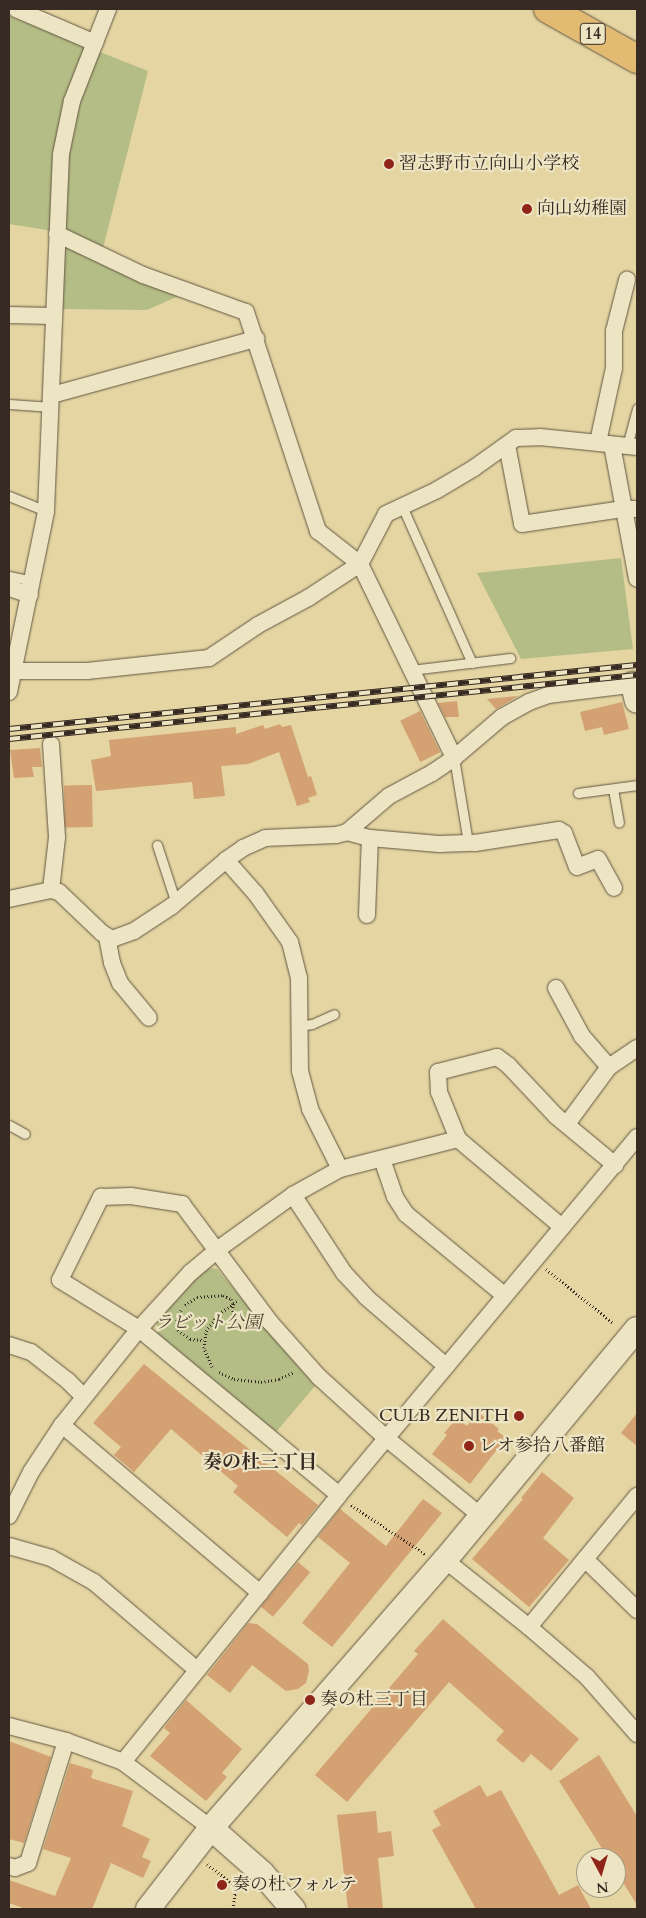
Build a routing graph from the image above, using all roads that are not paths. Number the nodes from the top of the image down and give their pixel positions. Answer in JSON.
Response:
{"nodes":[{"id":1,"x":16,"y":9,"type":"edge"},
{"id":2,"x":108,"y":9,"type":"edge"},
{"id":3,"x":548,"y":9,"type":"edge"},
{"id":4,"x":95,"y":43,"type":"junction"},
{"id":5,"x":637,"y":59,"type":"edge"},
{"id":6,"x":57,"y":234,"type":"junction"},
{"id":7,"x":627,"y":280,"type":"dead end"},
{"id":8,"x":9,"y":315,"type":"edge"},
{"id":9,"x":54,"y":316,"type":"junction"},
{"id":10,"x":256,"y":339,"type":"junction"},
{"id":11,"x":52,"y":401,"type":"junction"},
{"id":12,"x":9,"y":404,"type":"edge"},
{"id":13,"x":637,"y":408,"type":"edge"},
{"id":14,"x":507,"y":444,"type":"junction"},
{"id":15,"x":618,"y":445,"type":"edge"},
{"id":16,"x":9,"y":496,"type":"edge"},
{"id":17,"x":402,"y":506,"type":"junction"},
{"id":18,"x":630,"y":509,"type":"edge"},
{"id":19,"x":46,"y":511,"type":"junction"},
{"id":20,"x":360,"y":564,"type":"junction"},
{"id":21,"x":9,"y":576,"type":"edge"},
{"id":22,"x":637,"y":579,"type":"edge"},
{"id":23,"x":9,"y":588,"type":"edge"},
{"id":24,"x":32,"y":588,"type":"junction"},
{"id":25,"x":510,"y":658,"type":"dead end"},
{"id":26,"x":472,"y":663,"type":"junction"},
{"id":27,"x":411,"y":670,"type":"junction"},
{"id":28,"x":14,"y":671,"type":"junction"},
{"id":29,"x":636,"y":690,"type":"edge"},
{"id":30,"x":9,"y":692,"type":"edge"},
{"id":31,"x":51,"y":744,"type":"dead end"},
{"id":32,"x":454,"y":758,"type":"junction"},
{"id":33,"x":637,"y":785,"type":"edge"},
{"id":34,"x":613,"y":788,"type":"junction"},
{"id":35,"x":578,"y":793,"type":"dead end"},
{"id":36,"x":619,"y":822,"type":"dead end"},
{"id":37,"x":347,"y":832,"type":"junction"},
{"id":38,"x":370,"y":838,"type":"junction"},
{"id":39,"x":468,"y":843,"type":"junction"},
{"id":40,"x":157,"y":845,"type":"dead end"},
{"id":41,"x":226,"y":860,"type":"junction"},
{"id":42,"x":614,"y":888,"type":"dead end"},
{"id":43,"x":51,"y":890,"type":"junction"},
{"id":44,"x":9,"y":898,"type":"edge"},
{"id":45,"x":176,"y":903,"type":"junction"},
{"id":46,"x":367,"y":915,"type":"dead end"},
{"id":47,"x":107,"y":937,"type":"junction"},
{"id":48,"x":556,"y":988,"type":"dead end"},
{"id":49,"x":334,"y":1014,"type":"dead end"},
{"id":50,"x":149,"y":1018,"type":"dead end"},
{"id":51,"x":298,"y":1026,"type":"junction"},
{"id":52,"x":637,"y":1048,"type":"edge"},
{"id":53,"x":609,"y":1067,"type":"junction"},
{"id":54,"x":567,"y":1124,"type":"junction"},
{"id":55,"x":9,"y":1125,"type":"edge"},
{"id":56,"x":25,"y":1134,"type":"dead end"},
{"id":57,"x":637,"y":1137,"type":"edge"},
{"id":58,"x":458,"y":1139,"type":"junction"},
{"id":59,"x":382,"y":1159,"type":"junction"},
{"id":60,"x":614,"y":1165,"type":"junction"},
{"id":61,"x":340,"y":1169,"type":"junction"},
{"id":62,"x":293,"y":1195,"type":"junction"},
{"id":63,"x":562,"y":1227,"type":"junction"},
{"id":64,"x":215,"y":1252,"type":"junction"},
{"id":65,"x":504,"y":1295,"type":"junction"},
{"id":66,"x":139,"y":1328,"type":"junction"},
{"id":67,"x":637,"y":1329,"type":"edge"},
{"id":68,"x":9,"y":1345,"type":"edge"},
{"id":69,"x":446,"y":1366,"type":"junction"},
{"id":70,"x":83,"y":1396,"type":"junction"},
{"id":71,"x":62,"y":1425,"type":"junction"},
{"id":72,"x":386,"y":1438,"type":"junction"},
{"id":73,"x":338,"y":1495,"type":"junction"},
{"id":74,"x":637,"y":1496,"type":"edge"},
{"id":75,"x":9,"y":1516,"type":"edge"},
{"id":76,"x":481,"y":1516,"type":"junction"},
{"id":77,"x":9,"y":1546,"type":"edge"},
{"id":78,"x":436,"y":1558,"type":"junction"},
{"id":79,"x":585,"y":1559,"type":"junction"},
{"id":80,"x":260,"y":1593,"type":"junction"},
{"id":81,"x":637,"y":1610,"type":"edge"},
{"id":82,"x":529,"y":1627,"type":"junction"},
{"id":83,"x":197,"y":1670,"type":"junction"},
{"id":84,"x":9,"y":1726,"type":"edge"},
{"id":85,"x":636,"y":1731,"type":"edge"},
{"id":86,"x":66,"y":1741,"type":"junction"},
{"id":87,"x":123,"y":1762,"type":"junction"},
{"id":88,"x":210,"y":1828,"type":"junction"},
{"id":89,"x":9,"y":1866,"type":"edge"},
{"id":90,"x":148,"y":1909,"type":"edge"},
{"id":91,"x":293,"y":1909,"type":"edge"}],
"edges":[{"from":1,"to":4,"type":"street"},
{"from":2,"to":4,"type":"street"},
{"from":3,"to":5,"type":"highway","number":"14"},
{"from":4,"to":6,"type":"street"},
{"from":6,"to":9,"type":"street"},
{"from":6,"to":10,"type":"street"},
{"from":7,"to":15,"type":"street"},
{"from":8,"to":9,"type":"street"},
{"from":9,"to":11,"type":"street"},
{"from":10,"to":11,"type":"street"},
{"from":10,"to":20,"type":"street"},
{"from":11,"to":12,"type":"lane"},
{"from":11,"to":19,"type":"street"},
{"from":13,"to":15,"type":"lane"},
{"from":14,"to":15,"type":"street"},
{"from":14,"to":17,"type":"street"},
{"from":14,"to":18,"type":"street"},
{"from":15,"to":18,"type":"street"},
{"from":16,"to":19,"type":"lane"},
{"from":17,"to":20,"type":"street"},
{"from":17,"to":26,"type":"lane"},
{"from":18,"to":22,"type":"street"},
{"from":19,"to":24,"type":"street"},
{"from":20,"to":27,"type":"street"},
{"from":20,"to":28,"type":"street"},
{"from":21,"to":24,"type":"lane"},
{"from":23,"to":24,"type":"street"},
{"from":24,"to":28,"type":"street"},
{"from":25,"to":26,"type":"lane"},
{"from":26,"to":27,"type":"lane"},
{"from":27,"to":32,"type":"street"},
{"from":28,"to":30,"type":"street"},
{"from":29,"to":32,"type":"street"},
{"from":31,"to":43,"type":"street"},
{"from":32,"to":37,"type":"street"},
{"from":32,"to":39,"type":"lane"},
{"from":33,"to":34,"type":"lane"},
{"from":34,"to":35,"type":"lane"},
{"from":34,"to":36,"type":"lane"},
{"from":37,"to":38,"type":"street"},
{"from":37,"to":41,"type":"street"},
{"from":38,"to":39,"type":"street"},
{"from":38,"to":46,"type":"street"},
{"from":39,"to":42,"type":"street"},
{"from":40,"to":45,"type":"lane"},
{"from":41,"to":45,"type":"street"},
{"from":41,"to":51,"type":"street"},
{"from":43,"to":44,"type":"street"},
{"from":43,"to":47,"type":"street"},
{"from":45,"to":47,"type":"street"},
{"from":47,"to":50,"type":"street"},
{"from":48,"to":53,"type":"street"},
{"from":49,"to":51,"type":"lane"},
{"from":51,"to":61,"type":"street"},
{"from":52,"to":53,"type":"street"},
{"from":53,"to":54,"type":"street"},
{"from":54,"to":58,"type":"street"},
{"from":54,"to":60,"type":"street"},
{"from":55,"to":56,"type":"lane"},
{"from":57,"to":60,"type":"street"},
{"from":58,"to":59,"type":"street"},
{"from":58,"to":63,"type":"street"},
{"from":59,"to":61,"type":"street"},
{"from":59,"to":65,"type":"street"},
{"from":60,"to":63,"type":"street"},
{"from":61,"to":62,"type":"street"},
{"from":62,"to":64,"type":"street"},
{"from":62,"to":69,"type":"street"},
{"from":63,"to":65,"type":"street"},
{"from":64,"to":66,"type":"street"},
{"from":64,"to":66,"type":"street"},
{"from":64,"to":72,"type":"street"},
{"from":65,"to":69,"type":"street"},
{"from":66,"to":70,"type":"street"},
{"from":66,"to":73,"type":"street"},
{"from":67,"to":76,"type":"street"},
{"from":68,"to":70,"type":"street"},
{"from":69,"to":72,"type":"street"},
{"from":70,"to":71,"type":"street"},
{"from":71,"to":75,"type":"street"},
{"from":71,"to":80,"type":"street"},
{"from":72,"to":73,"type":"street"},
{"from":72,"to":76,"type":"street"},
{"from":73,"to":80,"type":"street"},
{"from":74,"to":79,"type":"street"},
{"from":76,"to":78,"type":"street"},
{"from":77,"to":83,"type":"street"},
{"from":78,"to":82,"type":"street"},
{"from":78,"to":88,"type":"street"},
{"from":79,"to":81,"type":"street"},
{"from":79,"to":82,"type":"street"},
{"from":80,"to":83,"type":"street"},
{"from":82,"to":85,"type":"street"},
{"from":83,"to":87,"type":"street"},
{"from":84,"to":86,"type":"street"},
{"from":86,"to":87,"type":"street"},
{"from":86,"to":89,"type":"street"},
{"from":87,"to":88,"type":"street"},
{"from":88,"to":90,"type":"street"},
{"from":88,"to":91,"type":"street"}]}
